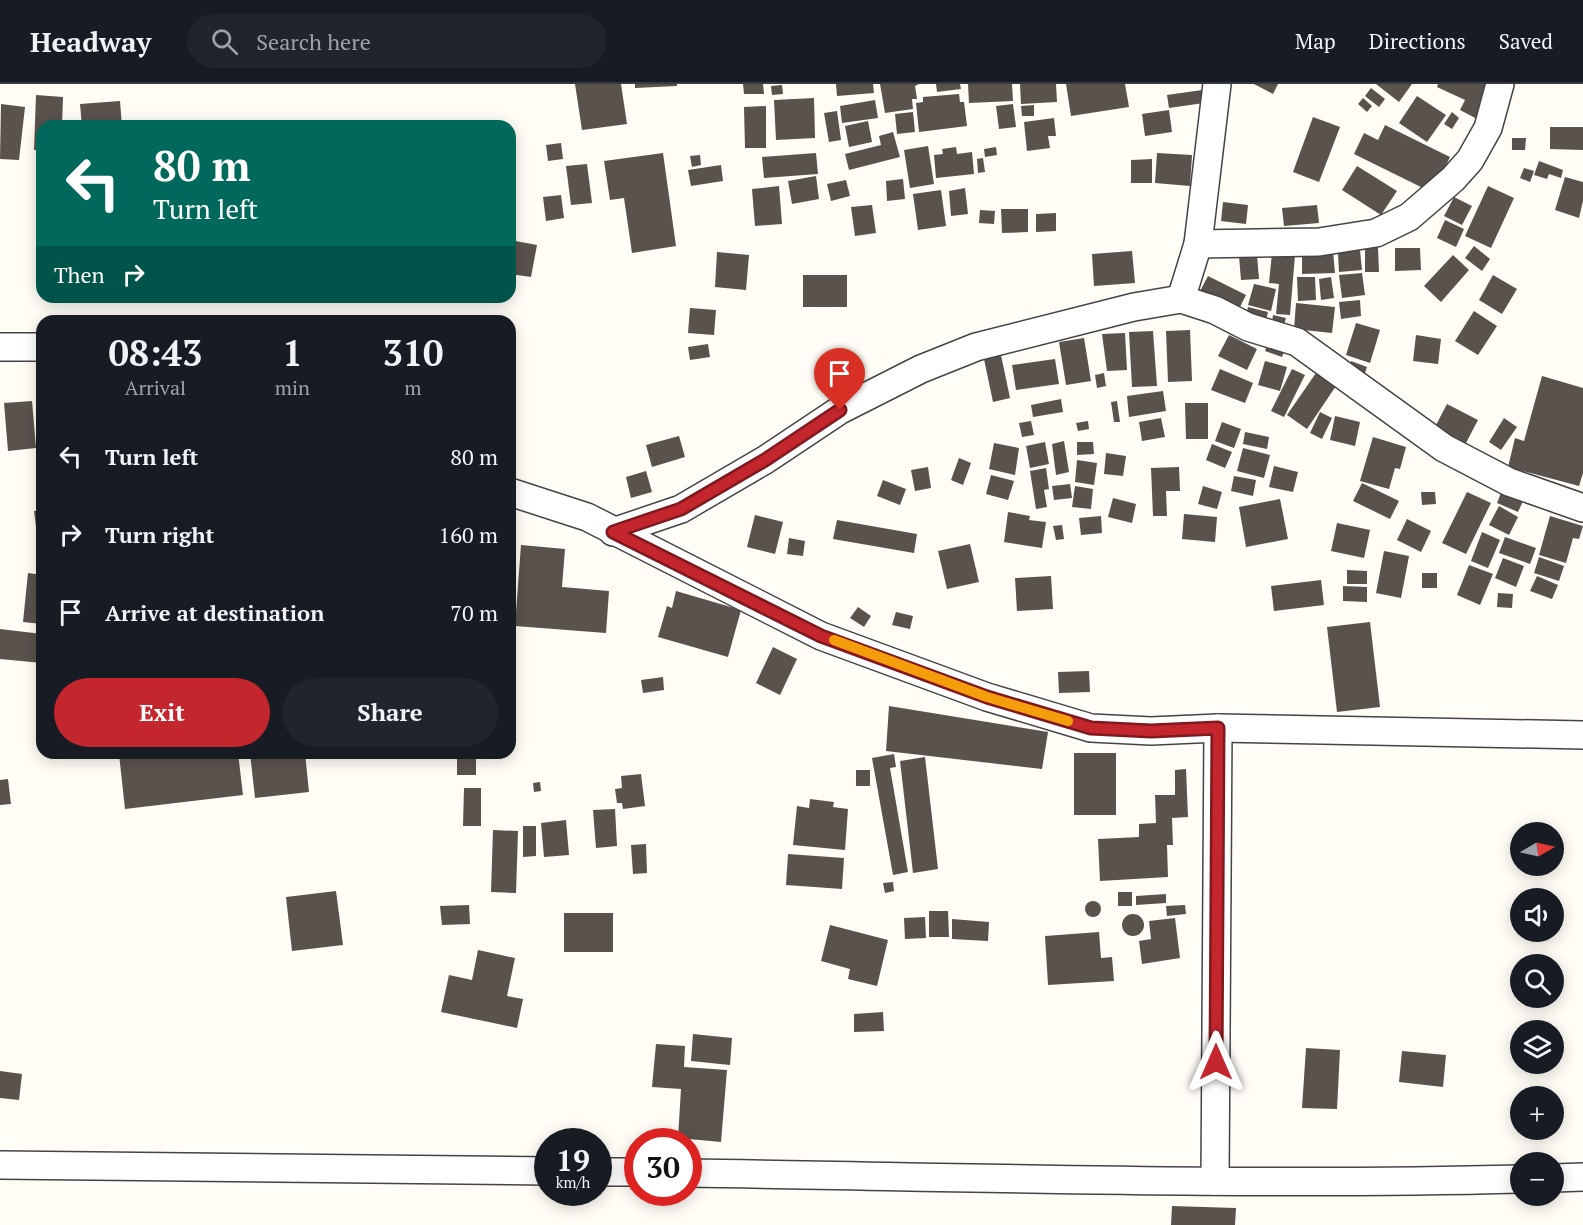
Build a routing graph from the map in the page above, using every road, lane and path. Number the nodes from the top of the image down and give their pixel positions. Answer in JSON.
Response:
{"nodes":[{"id":1,"x":1217,"y":84,"type":"edge"},
{"id":2,"x":1500,"y":84,"type":"edge"},
{"id":3,"x":1198,"y":244,"type":"junction"},
{"id":4,"x":1181,"y":299,"type":"junction"},
{"id":5,"x":0,"y":347,"type":"edge"},
{"id":6,"x":36,"y":348,"type":"edge"},
{"id":7,"x":516,"y":494,"type":"edge"},
{"id":8,"x":1583,"y":507,"type":"edge"},
{"id":9,"x":613,"y":532,"type":"junction"},
{"id":10,"x":1218,"y":728,"type":"junction"},
{"id":11,"x":1583,"y":735,"type":"edge"},
{"id":12,"x":0,"y":1165,"type":"edge"},
{"id":13,"x":534,"y":1171,"type":"edge"},
{"id":14,"x":702,"y":1173,"type":"edge"},
{"id":15,"x":1583,"y":1177,"type":"edge"},
{"id":16,"x":1564,"y":1178,"type":"edge"},
{"id":17,"x":1510,"y":1179,"type":"edge"},
{"id":18,"x":1215,"y":1181,"type":"junction"}],
"edges":[{"from":1,"to":3,"type":"street"},
{"from":2,"to":3,"type":"street"},
{"from":3,"to":4,"type":"street"},
{"from":4,"to":8,"type":"street"},
{"from":4,"to":9,"type":"street"},
{"from":5,"to":6,"type":"street"},
{"from":7,"to":9,"type":"street"},
{"from":9,"to":10,"type":"street"},
{"from":10,"to":11,"type":"street"},
{"from":10,"to":18,"type":"street"},
{"from":12,"to":13,"type":"street"},
{"from":14,"to":18,"type":"street"},
{"from":15,"to":16,"type":"street"},
{"from":17,"to":18,"type":"street"}]}
